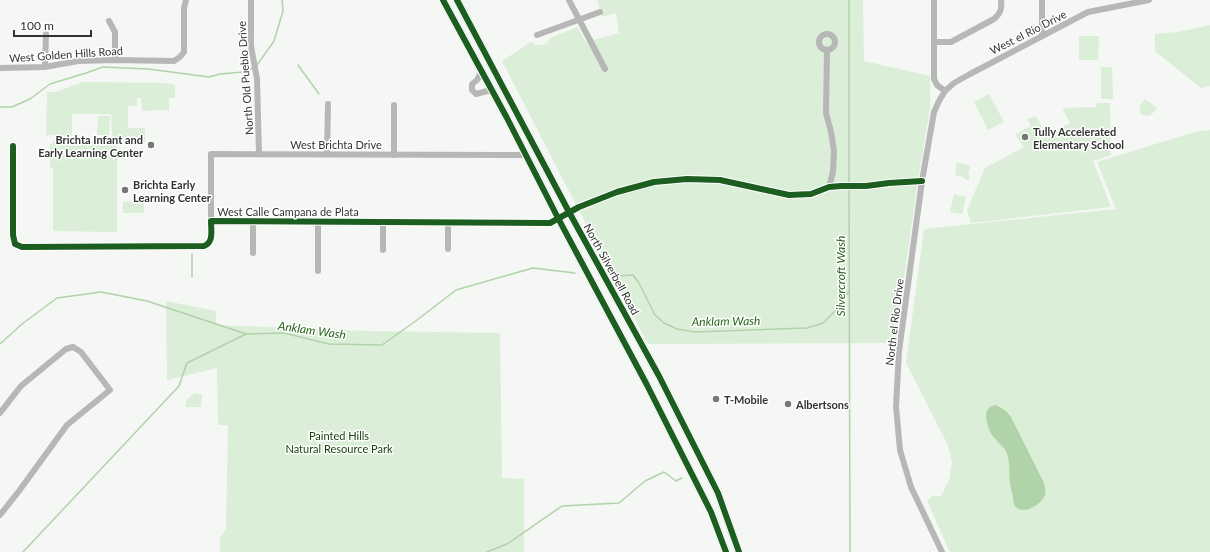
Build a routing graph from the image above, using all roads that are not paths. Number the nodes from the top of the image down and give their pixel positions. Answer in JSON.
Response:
{"nodes":[{"id":1,"x":186,"y":0,"type":"edge"},
{"id":2,"x":251,"y":0,"type":"edge"},
{"id":3,"x":443,"y":0,"type":"edge"},
{"id":4,"x":458,"y":0,"type":"edge"},
{"id":5,"x":569,"y":0,"type":"edge"},
{"id":6,"x":934,"y":0,"type":"edge"},
{"id":7,"x":1002,"y":0,"type":"edge"},
{"id":8,"x":1042,"y":0,"type":"edge"},
{"id":9,"x":1148,"y":0,"type":"edge"},
{"id":10,"x":600,"y":12,"type":"dead end"},
{"id":11,"x":579,"y":19,"type":"junction"},
{"id":12,"x":109,"y":21,"type":"dead end"},
{"id":13,"x":46,"y":34,"type":"dead end"},
{"id":14,"x":537,"y":35,"type":"dead end"},
{"id":15,"x":1042,"y":36,"type":"junction"},
{"id":16,"x":934,"y":42,"type":"junction"},
{"id":17,"x":827,"y":50,"type":"dead end"},
{"id":18,"x":115,"y":60,"type":"junction"},
{"id":19,"x":0,"y":68,"type":"edge"},
{"id":20,"x":46,"y":68,"type":"junction"},
{"id":21,"x":605,"y":69,"type":"dead end"},
{"id":22,"x":482,"y":71,"type":"junction"},
{"id":23,"x":945,"y":91,"type":"junction"},
{"id":24,"x":494,"y":92,"type":"junction"},
{"id":25,"x":328,"y":104,"type":"dead end"},
{"id":26,"x":394,"y":104,"type":"dead end"},
{"id":27,"x":14,"y":146,"type":"dead end"},
{"id":28,"x":537,"y":151,"type":"junction"},
{"id":29,"x":259,"y":154,"type":"junction"},
{"id":30,"x":328,"y":154,"type":"junction"},
{"id":31,"x":394,"y":155,"type":"junction"},
{"id":32,"x":527,"y":155,"type":"junction"},
{"id":33,"x":922,"y":181,"type":"junction"},
{"id":34,"x":829,"y":187,"type":"junction"},
{"id":35,"x":569,"y":212,"type":"junction"},
{"id":36,"x":558,"y":218,"type":"junction"},
{"id":37,"x":211,"y":221,"type":"junction"},
{"id":38,"x":253,"y":222,"type":"junction"},
{"id":39,"x":318,"y":222,"type":"junction"},
{"id":40,"x":383,"y":222,"type":"junction"},
{"id":41,"x":448,"y":222,"type":"junction"},
{"id":42,"x":448,"y":249,"type":"dead end"},
{"id":43,"x":383,"y":250,"type":"dead end"},
{"id":44,"x":253,"y":253,"type":"dead end"},
{"id":45,"x":318,"y":271,"type":"dead end"},
{"id":46,"x":0,"y":413,"type":"edge"},
{"id":47,"x":0,"y":515,"type":"edge"},
{"id":48,"x":726,"y":552,"type":"edge"},
{"id":49,"x":739,"y":552,"type":"edge"},
{"id":50,"x":942,"y":552,"type":"edge"}],
"edges":[{"from":1,"to":18,"type":"street","name":"West Golden Hills Road"},
{"from":2,"to":29,"type":"street","name":"North Old Pueblo Drive"},
{"from":3,"to":22,"type":"main road","name":"North Silverbell Road"},
{"from":4,"to":28,"type":"main road","name":"North Silverbell Road"},
{"from":5,"to":11,"type":"street"},
{"from":6,"to":16,"type":"street"},
{"from":7,"to":16,"type":"street"},
{"from":8,"to":15,"type":"street"},
{"from":9,"to":15,"type":"street","name":"West el Rio Drive"},
{"from":10,"to":11,"type":"street"},
{"from":11,"to":14,"type":"street"},
{"from":11,"to":21,"type":"street"},
{"from":12,"to":18,"type":"street"},
{"from":13,"to":20,"type":"street"},
{"from":15,"to":23,"type":"street","name":"West el Rio Drive"},
{"from":16,"to":23,"type":"street"},
{"from":17,"to":34,"type":"street"},
{"from":18,"to":20,"type":"street","name":"West Golden Hills Road"},
{"from":19,"to":20,"type":"street","name":"West Golden Hills Road"},
{"from":22,"to":24,"type":"main road","name":"North Silverbell Road"},
{"from":22,"to":24,"type":"street"},
{"from":23,"to":33,"type":"street","name":"North el Rio Drive"},
{"from":24,"to":32,"type":"main road","name":"North Silverbell Road"},
{"from":25,"to":30,"type":"street"},
{"from":26,"to":31,"type":"street"},
{"from":27,"to":37,"type":"street","name":"West Calle Campana de Plata"},
{"from":28,"to":32,"type":"main road"},
{"from":28,"to":35,"type":"main road","name":"North Silverbell Road"},
{"from":29,"to":30,"type":"street","name":"West Brichta Drive"},
{"from":29,"to":37,"type":"street","name":"West Brichta Drive"},
{"from":30,"to":31,"type":"street","name":"West Brichta Drive"},
{"from":31,"to":32,"type":"street","name":"West Brichta Drive"},
{"from":32,"to":36,"type":"main road","name":"North Silverbell Road"},
{"from":33,"to":34,"type":"street","name":"West Calle Campana de Plata"},
{"from":33,"to":50,"type":"street","name":"North el Rio Drive"},
{"from":34,"to":35,"type":"street","name":"West Calle Campana de Plata"},
{"from":35,"to":36,"type":"street","name":"West Calle Campana de Plata"},
{"from":35,"to":49,"type":"main road","name":"North Silverbell Road"},
{"from":36,"to":41,"type":"street","name":"West Calle Campana de Plata"},
{"from":36,"to":48,"type":"main road","name":"North Silverbell Road"},
{"from":37,"to":38,"type":"street","name":"West Calle Campana de Plata"},
{"from":38,"to":39,"type":"street","name":"West Calle Campana de Plata"},
{"from":38,"to":44,"type":"street","name":"West Calle Campana de Plata"},
{"from":39,"to":40,"type":"street","name":"West Calle Campana de Plata"},
{"from":39,"to":45,"type":"street"},
{"from":40,"to":41,"type":"street","name":"West Calle Campana de Plata"},
{"from":40,"to":43,"type":"street"},
{"from":41,"to":42,"type":"street"},
{"from":46,"to":47,"type":"street"}]}
